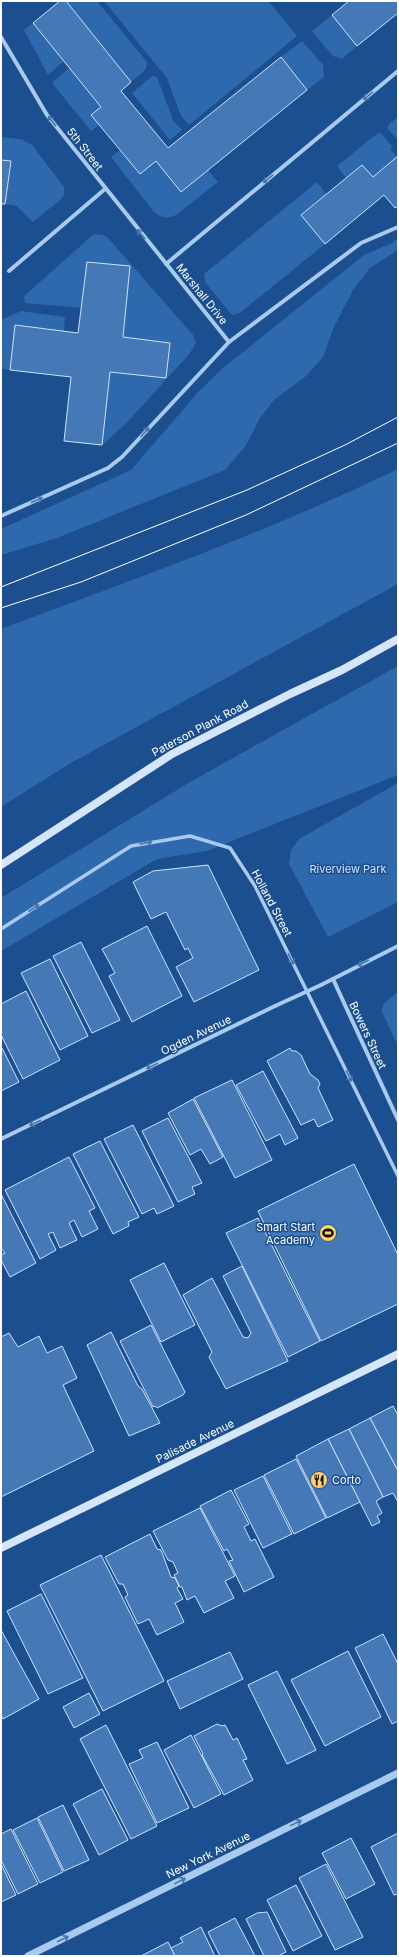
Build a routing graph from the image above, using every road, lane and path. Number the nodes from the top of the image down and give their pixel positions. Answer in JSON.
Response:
{"nodes":[{"id":1,"x":1,"y":37,"type":"edge"},
{"id":2,"x":398,"y":71,"type":"edge"},
{"id":3,"x":105,"y":189,"type":"junction"},
{"id":4,"x":398,"y":227,"type":"edge"},
{"id":5,"x":166,"y":264,"type":"junction"},
{"id":6,"x":9,"y":271,"type":"dead end"},
{"id":7,"x":229,"y":342,"type":"junction"},
{"id":8,"x":1,"y":516,"type":"edge"},
{"id":9,"x":398,"y":639,"type":"edge"},
{"id":10,"x":1,"y":865,"type":"edge"},
{"id":11,"x":1,"y":928,"type":"edge"},
{"id":12,"x":398,"y":946,"type":"edge"},
{"id":13,"x":333,"y":978,"type":"junction"},
{"id":14,"x":398,"y":1120,"type":"edge"},
{"id":15,"x":1,"y":1139,"type":"edge"},
{"id":16,"x":398,"y":1176,"type":"edge"},
{"id":17,"x":398,"y":1354,"type":"edge"},
{"id":18,"x":1,"y":1548,"type":"edge"},
{"id":19,"x":398,"y":1773,"type":"edge"},
{"id":20,"x":28,"y":1956,"type":"edge"}],
"edges":[{"from":3,"to":1,"type":"street","name":"5th Street","one_way":true},
{"from":2,"to":5,"type":"street","name":"Marshall Drive","one_way":true},
{"from":5,"to":3,"type":"street","name":"5th Street","one_way":true},
{"from":3,"to":6,"type":"street"},
{"from":4,"to":7,"type":"street"},
{"from":5,"to":7,"type":"street","name":"Marshall Drive"},
{"from":8,"to":7,"type":"street","one_way":true},
{"from":9,"to":10,"type":"main road","name":"Paterson Plank Road"},
{"from":11,"to":16,"type":"street","name":"Holland Street","one_way":true},
{"from":12,"to":13,"type":"street","name":"Ogden Avenue","one_way":true},
{"from":13,"to":14,"type":"street","name":"Bowers Street"},
{"from":13,"to":15,"type":"street","name":"Ogden Avenue","one_way":true,"bridge":true},
{"from":17,"to":18,"type":"main road","name":"Palisade Avenue"},
{"from":20,"to":19,"type":"street","name":"New York Avenue","one_way":true}]}
